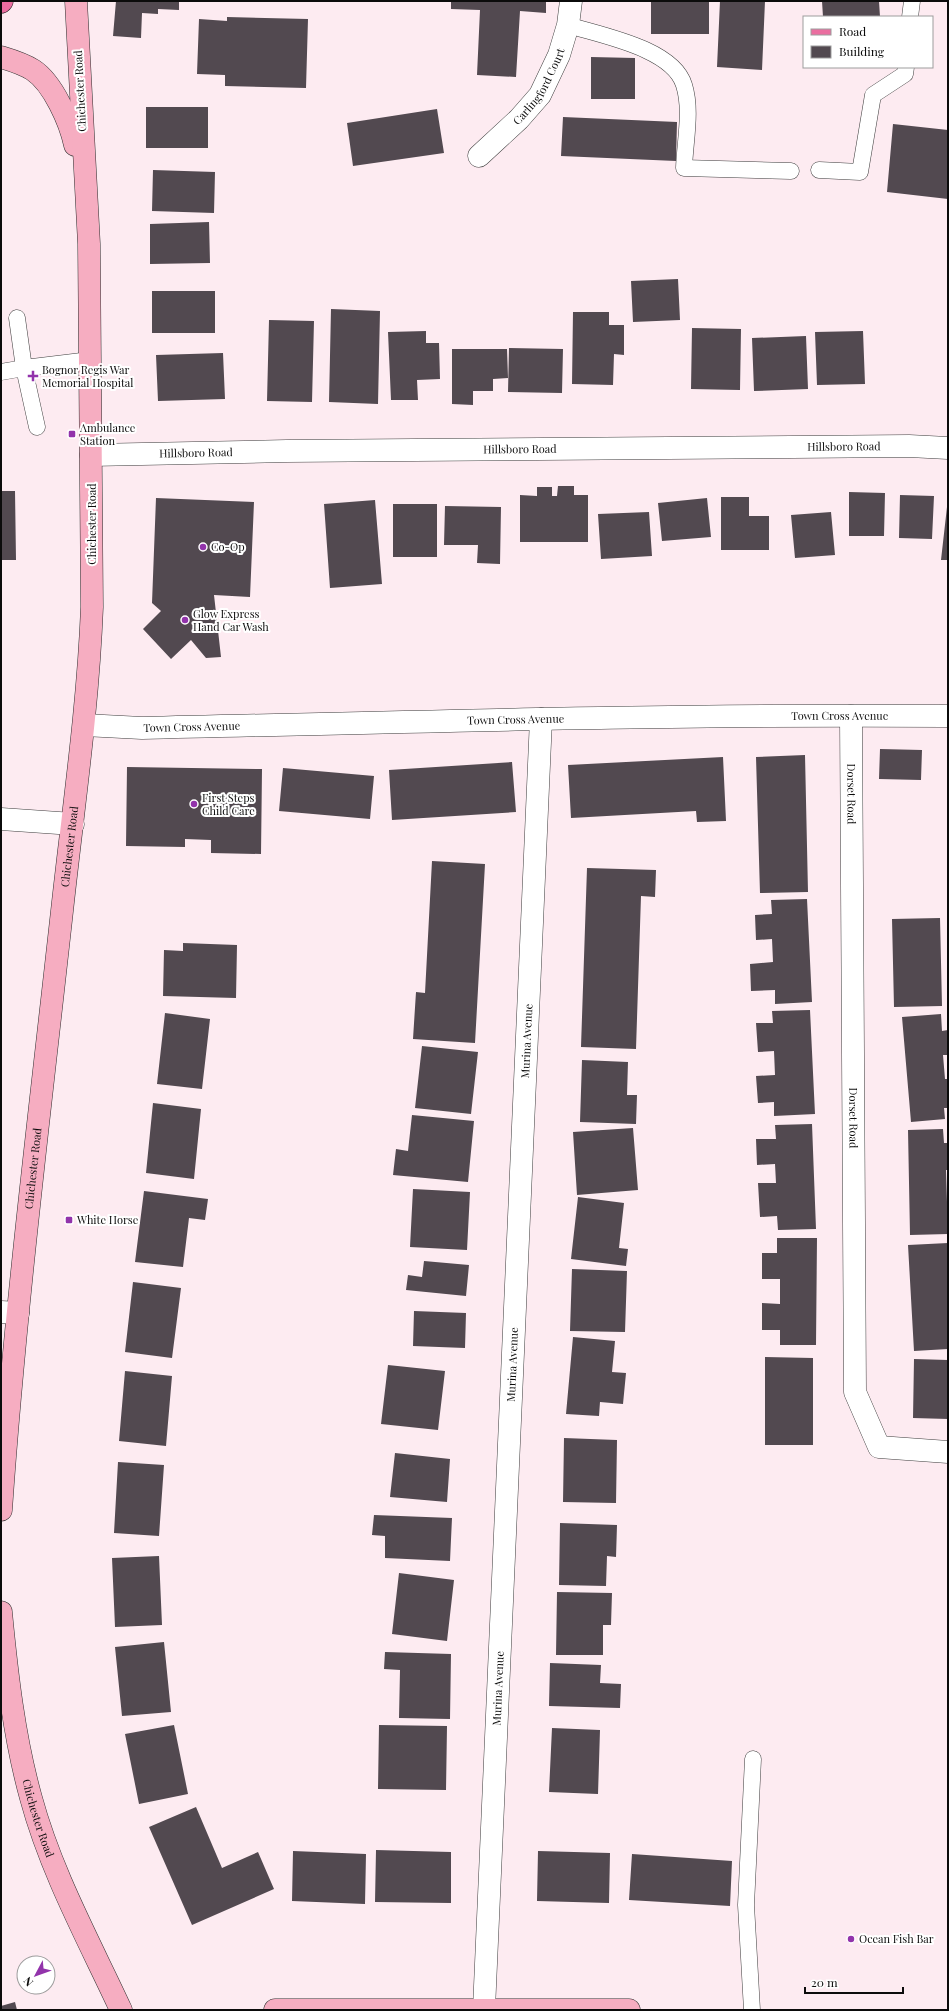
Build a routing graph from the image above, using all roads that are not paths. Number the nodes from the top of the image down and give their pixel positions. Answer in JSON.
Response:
{"nodes":[{"id":1,"x":76,"y":1,"type":"edge"},
{"id":2,"x":571,"y":1,"type":"edge"},
{"id":3,"x":912,"y":1,"type":"edge"},
{"id":4,"x":910,"y":16,"type":"edge"},
{"id":5,"x":568,"y":25,"type":"junction"},
{"id":6,"x":1,"y":57,"type":"edge"},
{"id":7,"x":906,"y":68,"type":"edge"},
{"id":8,"x":479,"y":156,"type":"dead end"},
{"id":9,"x":819,"y":170,"type":"dead end"},
{"id":10,"x":791,"y":171,"type":"dead end"},
{"id":11,"x":84,"y":181,"type":"junction"},
{"id":12,"x":17,"y":318,"type":"dead end"},
{"id":13,"x":90,"y":360,"type":"junction"},
{"id":14,"x":24,"y":368,"type":"junction"},
{"id":15,"x":1,"y":372,"type":"edge"},
{"id":16,"x":37,"y":427,"type":"dead end"},
{"id":17,"x":948,"y":448,"type":"edge"},
{"id":18,"x":92,"y":455,"type":"junction"},
{"id":19,"x":851,"y":716,"type":"junction"},
{"id":20,"x":948,"y":716,"type":"edge"},
{"id":21,"x":541,"y":719,"type":"junction"},
{"id":22,"x":84,"y":725,"type":"junction"},
{"id":23,"x":1,"y":819,"type":"edge"},
{"id":24,"x":73,"y":824,"type":"junction"},
{"id":25,"x":10,"y":1312,"type":"edge"},
{"id":26,"x":948,"y":1452,"type":"edge"},
{"id":27,"x":1,"y":1510,"type":"edge"},
{"id":28,"x":1,"y":1612,"type":"edge"},
{"id":29,"x":754,"y":1758,"type":"dead end"},
{"id":30,"x":484,"y":2009,"type":"junction"},
{"id":31,"x":122,"y":2010,"type":"edge"},
{"id":32,"x":275,"y":2010,"type":"edge"},
{"id":33,"x":629,"y":2010,"type":"edge"},
{"id":34,"x":752,"y":2010,"type":"edge"}],
"edges":[{"from":1,"to":11,"type":"main road","name":"Chichester Road"},
{"from":2,"to":5,"type":"street","name":"Carlingford Court"},
{"from":3,"to":4,"type":"lane"},
{"from":5,"to":8,"type":"street","name":"Carlingford Court"},
{"from":5,"to":10,"type":"lane"},
{"from":6,"to":11,"type":"main road","name":"Chichester Road"},
{"from":7,"to":9,"type":"lane"},
{"from":11,"to":13,"type":"main road","name":"Chichester Road"},
{"from":12,"to":14,"type":"lane"},
{"from":13,"to":14,"type":"lane"},
{"from":13,"to":18,"type":"main road","name":"Chichester Road"},
{"from":14,"to":15,"type":"lane"},
{"from":14,"to":16,"type":"lane"},
{"from":17,"to":18,"type":"street","name":"Hillsboro Road"},
{"from":18,"to":22,"type":"main road","name":"Chichester Road"},
{"from":19,"to":20,"type":"street","name":"Town Cross Avenue"},
{"from":19,"to":21,"type":"street","name":"Town Cross Avenue"},
{"from":19,"to":26,"type":"street","name":"Dorset Road"},
{"from":21,"to":22,"type":"street","name":"Town Cross Avenue"},
{"from":21,"to":30,"type":"street","name":"Murina Avenue"},
{"from":22,"to":24,"type":"main road","name":"Chichester Road"},
{"from":23,"to":24,"type":"street"},
{"from":24,"to":25,"type":"main road","name":"Chichester Road"},
{"from":25,"to":27,"type":"main road","name":"Chichester Road"},
{"from":28,"to":31,"type":"main road","name":"Chichester Road"},
{"from":29,"to":34,"type":"lane"},
{"from":30,"to":32,"type":"main road"},
{"from":30,"to":33,"type":"main road"}]}
